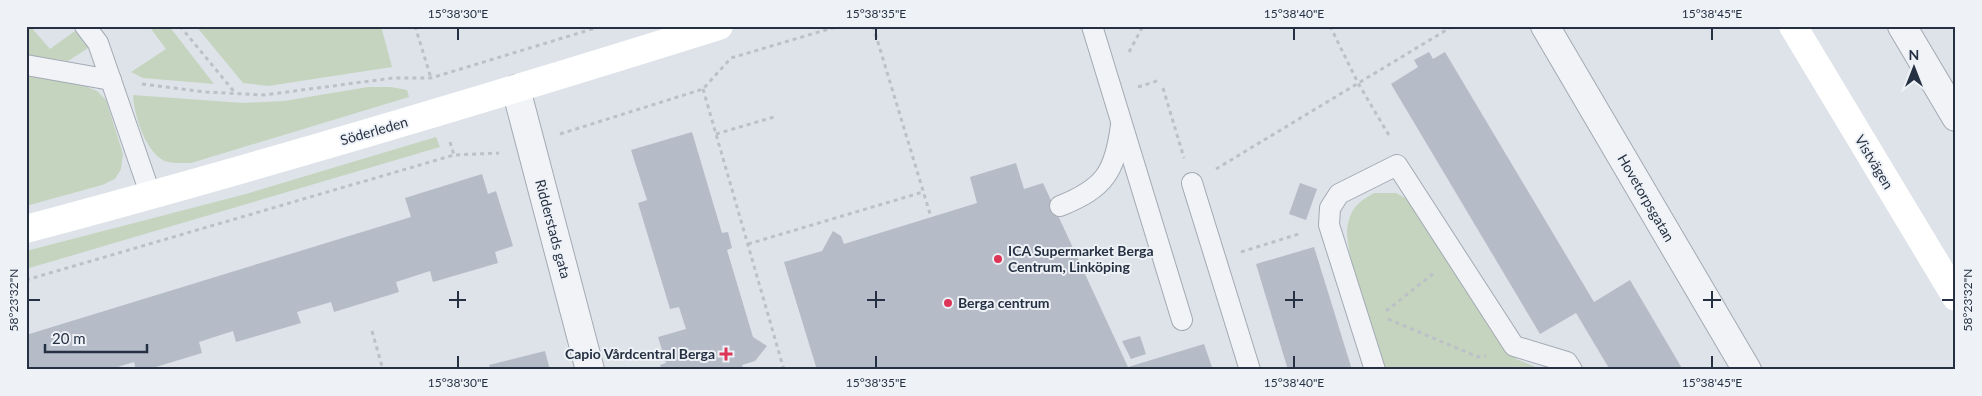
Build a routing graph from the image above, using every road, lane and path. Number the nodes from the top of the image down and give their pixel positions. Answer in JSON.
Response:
{"nodes":[{"id":1,"x":85,"y":26,"type":"edge"},
{"id":2,"x":180,"y":26,"type":"edge"},
{"id":3,"x":415,"y":26,"type":"edge"},
{"id":4,"x":602,"y":26,"type":"edge"},
{"id":5,"x":719,"y":26,"type":"edge"},
{"id":6,"x":839,"y":26,"type":"edge"},
{"id":7,"x":873,"y":26,"type":"edge"},
{"id":8,"x":1092,"y":26,"type":"edge"},
{"id":9,"x":1330,"y":26,"type":"edge"},
{"id":10,"x":1453,"y":26,"type":"edge"},
{"id":11,"x":1545,"y":26,"type":"edge"},
{"id":12,"x":1793,"y":26,"type":"edge"},
{"id":13,"x":1902,"y":26,"type":"edge"},
{"id":14,"x":26,"y":65,"type":"edge"},
{"id":15,"x":431,"y":78,"type":"junction"},
{"id":16,"x":111,"y":80,"type":"junction"},
{"id":17,"x":1358,"y":83,"type":"junction"},
{"id":18,"x":1163,"y":88,"type":"dead end"},
{"id":19,"x":516,"y":89,"type":"junction"},
{"id":20,"x":703,"y":89,"type":"junction"},
{"id":21,"x":236,"y":95,"type":"junction"},
{"id":22,"x":774,"y":117,"type":"dead end"},
{"id":23,"x":1956,"y":117,"type":"edge"},
{"id":24,"x":1122,"y":121,"type":"junction"},
{"id":25,"x":716,"y":134,"type":"junction"},
{"id":26,"x":530,"y":144,"type":"junction"},
{"id":27,"x":1397,"y":165,"type":"junction"},
{"id":28,"x":1192,"y":183,"type":"junction"},
{"id":29,"x":923,"y":192,"type":"junction"},
{"id":30,"x":151,"y":196,"type":"junction"},
{"id":31,"x":1060,"y":206,"type":"dead end"},
{"id":32,"x":931,"y":217,"type":"dead end"},
{"id":33,"x":1329,"y":225,"type":"junction"},
{"id":34,"x":26,"y":229,"type":"edge"},
{"id":35,"x":748,"y":244,"type":"junction"},
{"id":36,"x":1456,"y":256,"type":"junction"},
{"id":37,"x":1217,"y":259,"type":"junction"},
{"id":38,"x":26,"y":280,"type":"edge"},
{"id":39,"x":1956,"y":297,"type":"edge"},
{"id":40,"x":1182,"y":320,"type":"dead end"},
{"id":41,"x":372,"y":331,"type":"dead end"},
{"id":42,"x":1514,"y":346,"type":"junction"},
{"id":43,"x":383,"y":370,"type":"edge"},
{"id":44,"x":590,"y":370,"type":"edge"},
{"id":45,"x":784,"y":370,"type":"edge"},
{"id":46,"x":1250,"y":370,"type":"edge"},
{"id":47,"x":1375,"y":370,"type":"edge"},
{"id":48,"x":1572,"y":370,"type":"edge"},
{"id":49,"x":1747,"y":370,"type":"edge"}],
"edges":[{"from":1,"to":16,"type":"lane"},
{"from":2,"to":21,"type":"path"},
{"from":3,"to":15,"type":"path"},
{"from":4,"to":15,"type":"path"},
{"from":5,"to":19,"type":"main road","name":"Söderleden"},
{"from":6,"to":20,"type":"path"},
{"from":7,"to":29,"type":"path"},
{"from":8,"to":24,"type":"lane"},
{"from":9,"to":17,"type":"path"},
{"from":10,"to":17,"type":"path"},
{"from":11,"to":49,"type":"street","name":"Hovetorpsgatan"},
{"from":12,"to":39,"type":"main road","name":"Vistvägen"},
{"from":13,"to":23,"type":"street"},
{"from":14,"to":16,"type":"lane"},
{"from":15,"to":21,"type":"path"},
{"from":16,"to":21,"type":"path"},
{"from":16,"to":30,"type":"lane"},
{"from":17,"to":27,"type":"path"},
{"from":17,"to":28,"type":"path"},
{"from":18,"to":28,"type":"path"},
{"from":19,"to":26,"type":"street","name":"Ridderstads gata"},
{"from":19,"to":30,"type":"main road","name":"Söderleden"},
{"from":20,"to":25,"type":"path"},
{"from":20,"to":26,"type":"path"},
{"from":22,"to":25,"type":"path"},
{"from":24,"to":31,"type":"lane"},
{"from":24,"to":40,"type":"lane"},
{"from":25,"to":35,"type":"path"},
{"from":26,"to":38,"type":"path"},
{"from":26,"to":44,"type":"street","name":"Ridderstads gata"},
{"from":27,"to":33,"type":"lane"},
{"from":27,"to":36,"type":"lane"},
{"from":28,"to":37,"type":"lane"},
{"from":29,"to":32,"type":"path"},
{"from":29,"to":35,"type":"path"},
{"from":30,"to":34,"type":"main road","name":"Söderleden"},
{"from":33,"to":37,"type":"path"},
{"from":33,"to":47,"type":"lane"},
{"from":35,"to":45,"type":"path"},
{"from":36,"to":42,"type":"lane"},
{"from":36,"to":42,"type":"path"},
{"from":37,"to":46,"type":"lane"},
{"from":41,"to":43,"type":"path"},
{"from":42,"to":48,"type":"lane"}]}
